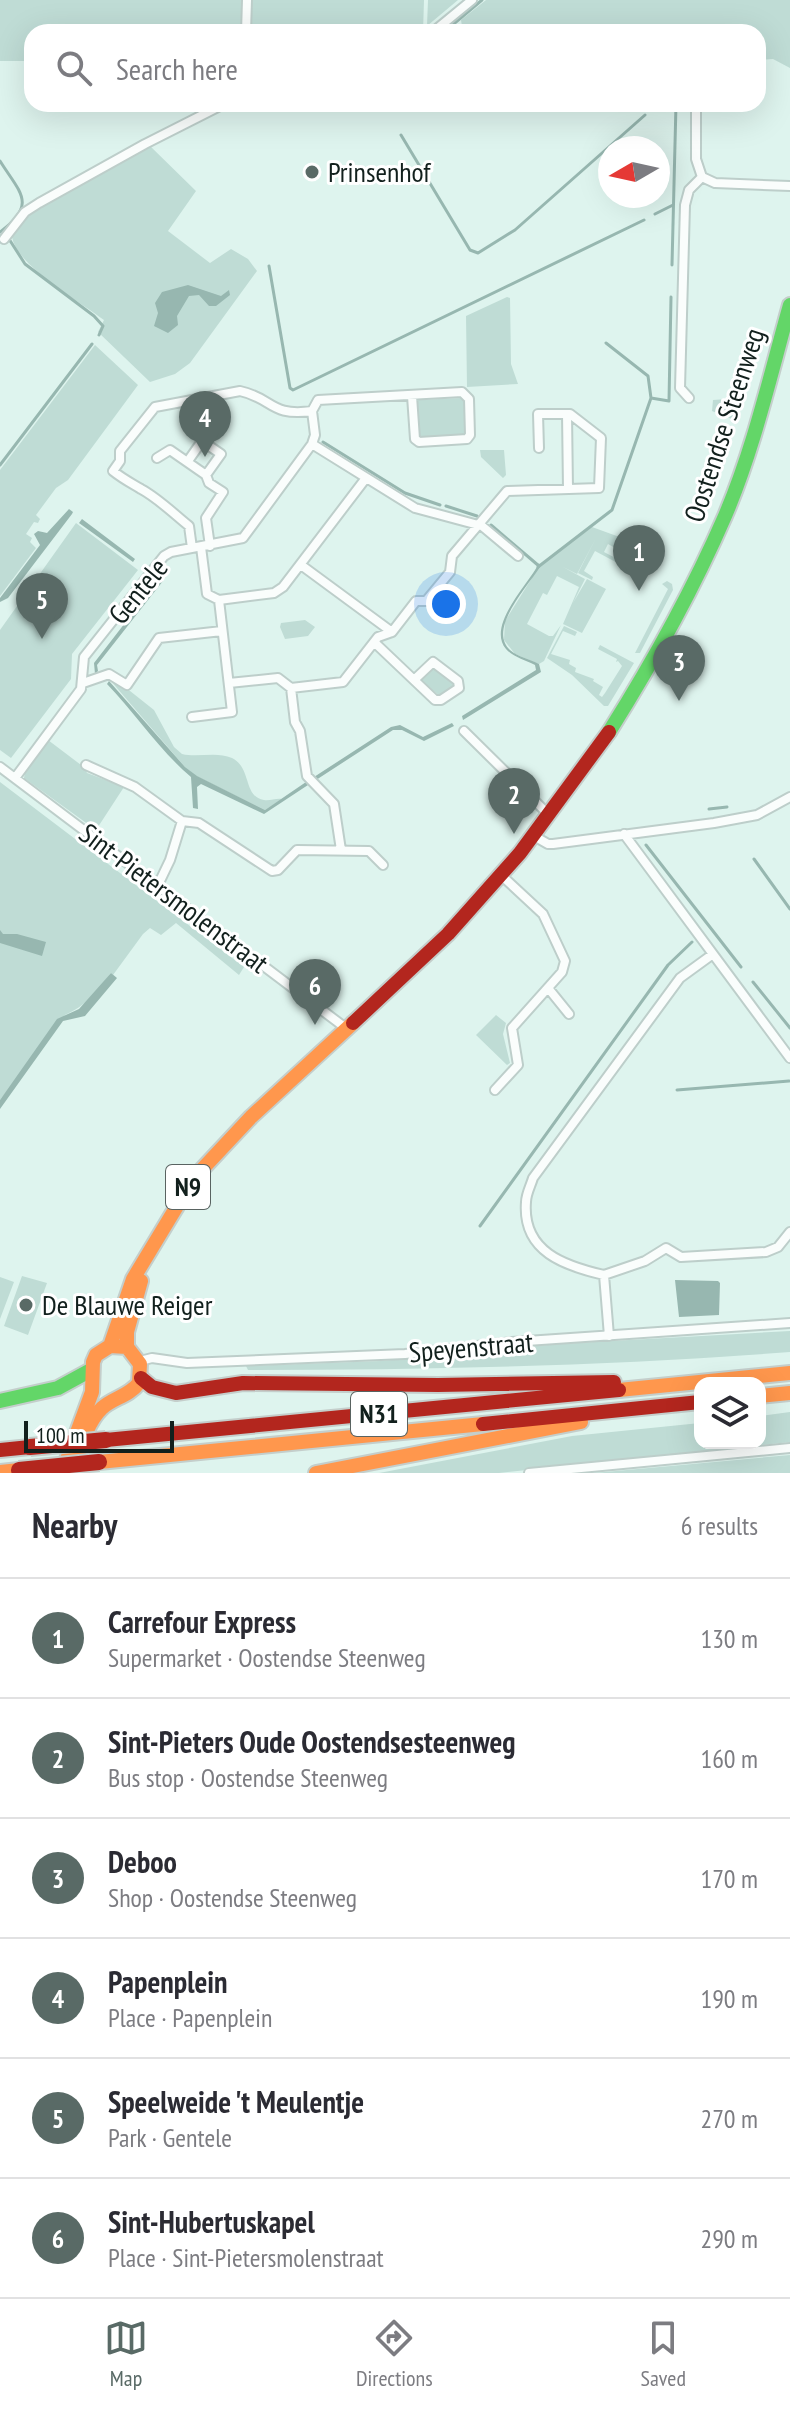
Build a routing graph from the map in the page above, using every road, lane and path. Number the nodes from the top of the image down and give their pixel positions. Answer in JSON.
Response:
{"nodes":[{"id":1,"x":247,"y":0,"type":"edge"},
{"id":2,"x":472,"y":0,"type":"edge"},
{"id":3,"x":246,"y":24,"type":"edge"},
{"id":4,"x":443,"y":24,"type":"edge"},
{"id":5,"x":208,"y":112,"type":"edge"},
{"id":6,"x":696,"y":112,"type":"edge"},
{"id":7,"x":702,"y":177,"type":"junction"},
{"id":8,"x":790,"y":186,"type":"edge"},
{"id":9,"x":4,"y":239,"type":"dead end"},
{"id":10,"x":790,"y":305,"type":"edge"},
{"id":11,"x":412,"y":396,"type":"junction"},
{"id":12,"x":689,"y":398,"type":"dead end"},
{"id":13,"x":312,"y":411,"type":"junction"},
{"id":14,"x":567,"y":414,"type":"junction"},
{"id":15,"x":312,"y":444,"type":"junction"},
{"id":16,"x":539,"y":448,"type":"dead end"},
{"id":17,"x":157,"y":458,"type":"dead end"},
{"id":18,"x":188,"y":461,"type":"junction"},
{"id":19,"x":206,"y":475,"type":"junction"},
{"id":20,"x":366,"y":478,"type":"junction"},
{"id":21,"x":568,"y":489,"type":"junction"},
{"id":22,"x":478,"y":525,"type":"junction"},
{"id":23,"x":201,"y":547,"type":"junction"},
{"id":24,"x":518,"y":556,"type":"dead end"},
{"id":25,"x":301,"y":565,"type":"junction"},
{"id":26,"x":219,"y":600,"type":"junction"},
{"id":27,"x":222,"y":631,"type":"junction"},
{"id":28,"x":392,"y":632,"type":"junction"},
{"id":29,"x":374,"y":642,"type":"junction"},
{"id":30,"x":415,"y":679,"type":"junction"},
{"id":31,"x":83,"y":683,"type":"junction"},
{"id":32,"x":229,"y":683,"type":"junction"},
{"id":33,"x":291,"y":688,"type":"junction"},
{"id":34,"x":192,"y":717,"type":"dead end"},
{"id":35,"x":464,"y":731,"type":"dead end"},
{"id":36,"x":86,"y":765,"type":"dead end"},
{"id":37,"x":0,"y":767,"type":"edge"},
{"id":38,"x":15,"y":778,"type":"junction"},
{"id":39,"x":790,"y":797,"type":"edge"},
{"id":40,"x":550,"y":816,"type":"junction"},
{"id":41,"x":182,"y":821,"type":"junction"},
{"id":42,"x":624,"y":834,"type":"junction"},
{"id":43,"x":534,"y":836,"type":"junction"},
{"id":44,"x":341,"y":850,"type":"junction"},
{"id":45,"x":383,"y":865,"type":"dead end"},
{"id":46,"x":501,"y":875,"type":"junction"},
{"id":47,"x":158,"y":885,"type":"junction"},
{"id":48,"x":713,"y":954,"type":"junction"},
{"id":49,"x":548,"y":988,"type":"junction"},
{"id":50,"x":569,"y":1014,"type":"dead end"},
{"id":51,"x":348,"y":1030,"type":"junction"},
{"id":52,"x":790,"y":1058,"type":"edge"},
{"id":53,"x":495,"y":1090,"type":"dead end"},
{"id":54,"x":790,"y":1232,"type":"edge"},
{"id":55,"x":604,"y":1275,"type":"junction"},
{"id":56,"x":790,"y":1323,"type":"edge"},
{"id":57,"x":609,"y":1336,"type":"junction"},
{"id":58,"x":119,"y":1347,"type":"junction"},
{"id":59,"x":144,"y":1366,"type":"junction"},
{"id":60,"x":91,"y":1370,"type":"junction"},
{"id":61,"x":790,"y":1373,"type":"edge"},
{"id":62,"x":651,"y":1387,"type":"junction"},
{"id":63,"x":790,"y":1393,"type":"edge"},
{"id":64,"x":766,"y":1395,"type":"edge"},
{"id":65,"x":0,"y":1401,"type":"edge"},
{"id":66,"x":694,"y":1403,"type":"edge"},
{"id":67,"x":604,"y":1411,"type":"junction"},
{"id":68,"x":790,"y":1448,"type":"edge"},
{"id":69,"x":0,"y":1450,"type":"edge"},
{"id":70,"x":0,"y":1472,"type":"edge"},
{"id":71,"x":62,"y":1473,"type":"edge"},
{"id":72,"x":73,"y":1473,"type":"edge"},
{"id":73,"x":316,"y":1473,"type":"edge"},
{"id":74,"x":529,"y":1473,"type":"edge"}],
"edges":[{"from":1,"to":3,"type":"street"},
{"from":2,"to":4,"type":"street"},
{"from":5,"to":9,"type":"street"},
{"from":6,"to":7,"type":"street"},
{"from":7,"to":8,"type":"street"},
{"from":7,"to":12,"type":"street"},
{"from":10,"to":40,"type":"main road","name":"Oostendse Steenweg","number":"N9"},
{"from":11,"to":11,"type":"street"},
{"from":11,"to":13,"type":"street"},
{"from":13,"to":15,"type":"street"},
{"from":13,"to":23,"type":"street"},
{"from":14,"to":16,"type":"street"},
{"from":14,"to":21,"type":"street"},
{"from":14,"to":21,"type":"street"},
{"from":15,"to":20,"type":"street"},
{"from":15,"to":23,"type":"street","name":"Gentele"},
{"from":17,"to":18,"type":"street"},
{"from":18,"to":19,"type":"street"},
{"from":18,"to":19,"type":"street"},
{"from":19,"to":23,"type":"street"},
{"from":20,"to":22,"type":"street"},
{"from":20,"to":25,"type":"street"},
{"from":21,"to":22,"type":"street"},
{"from":22,"to":24,"type":"street"},
{"from":22,"to":28,"type":"street"},
{"from":23,"to":26,"type":"street"},
{"from":23,"to":31,"type":"street","name":"Gentele"},
{"from":25,"to":26,"type":"street"},
{"from":25,"to":28,"type":"street"},
{"from":26,"to":27,"type":"street"},
{"from":27,"to":31,"type":"street"},
{"from":27,"to":32,"type":"street"},
{"from":28,"to":29,"type":"street"},
{"from":29,"to":30,"type":"street"},
{"from":29,"to":33,"type":"street"},
{"from":30,"to":30,"type":"street"},
{"from":31,"to":38,"type":"street","name":"Gentele"},
{"from":32,"to":33,"type":"street"},
{"from":32,"to":34,"type":"street"},
{"from":33,"to":44,"type":"street"},
{"from":35,"to":40,"type":"street"},
{"from":36,"to":41,"type":"street"},
{"from":37,"to":38,"type":"street","name":"Sint-Pietersmolenstraat"},
{"from":38,"to":47,"type":"street","name":"Sint-Pietersmolenstraat"},
{"from":39,"to":42,"type":"street"},
{"from":40,"to":43,"type":"main road","name":"Oostendse Steenweg","number":"N9"},
{"from":41,"to":44,"type":"street"},
{"from":41,"to":47,"type":"street"},
{"from":42,"to":43,"type":"street"},
{"from":42,"to":48,"type":"street"},
{"from":43,"to":46,"type":"main road","name":"Oostendse Steenweg","number":"N9"},
{"from":44,"to":45,"type":"street"},
{"from":46,"to":49,"type":"street"},
{"from":46,"to":51,"type":"main road","name":"Oostendse Steenweg","number":"N9"},
{"from":47,"to":51,"type":"street","name":"Sint-Pietersmolenstraat"},
{"from":48,"to":52,"type":"street"},
{"from":48,"to":55,"type":"street"},
{"from":49,"to":50,"type":"street"},
{"from":49,"to":53,"type":"street"},
{"from":51,"to":58,"type":"main road","name":"Oostendse Steenweg","number":"N9"},
{"from":54,"to":55,"type":"street"},
{"from":55,"to":57,"type":"street"},
{"from":56,"to":57,"type":"street","name":"Speyenstraat"},
{"from":57,"to":59,"type":"street","name":"Speyenstraat"},
{"from":58,"to":59,"type":"main road"},
{"from":58,"to":60,"type":"main road","name":"Oostendse Steenweg","number":"N9"},
{"from":59,"to":62,"type":"main road"},
{"from":59,"to":72,"type":"main road"},
{"from":60,"to":65,"type":"main road"},
{"from":60,"to":71,"type":"main road"},
{"from":61,"to":62,"type":"main road","number":"N31"},
{"from":62,"to":69,"type":"main road","number":"N31","bridge":true},
{"from":63,"to":64,"type":"main road"},
{"from":66,"to":67,"type":"main road","number":"N31"},
{"from":67,"to":70,"type":"main road","number":"N31","bridge":true},
{"from":67,"to":73,"type":"main road"},
{"from":68,"to":74,"type":"street"}]}
